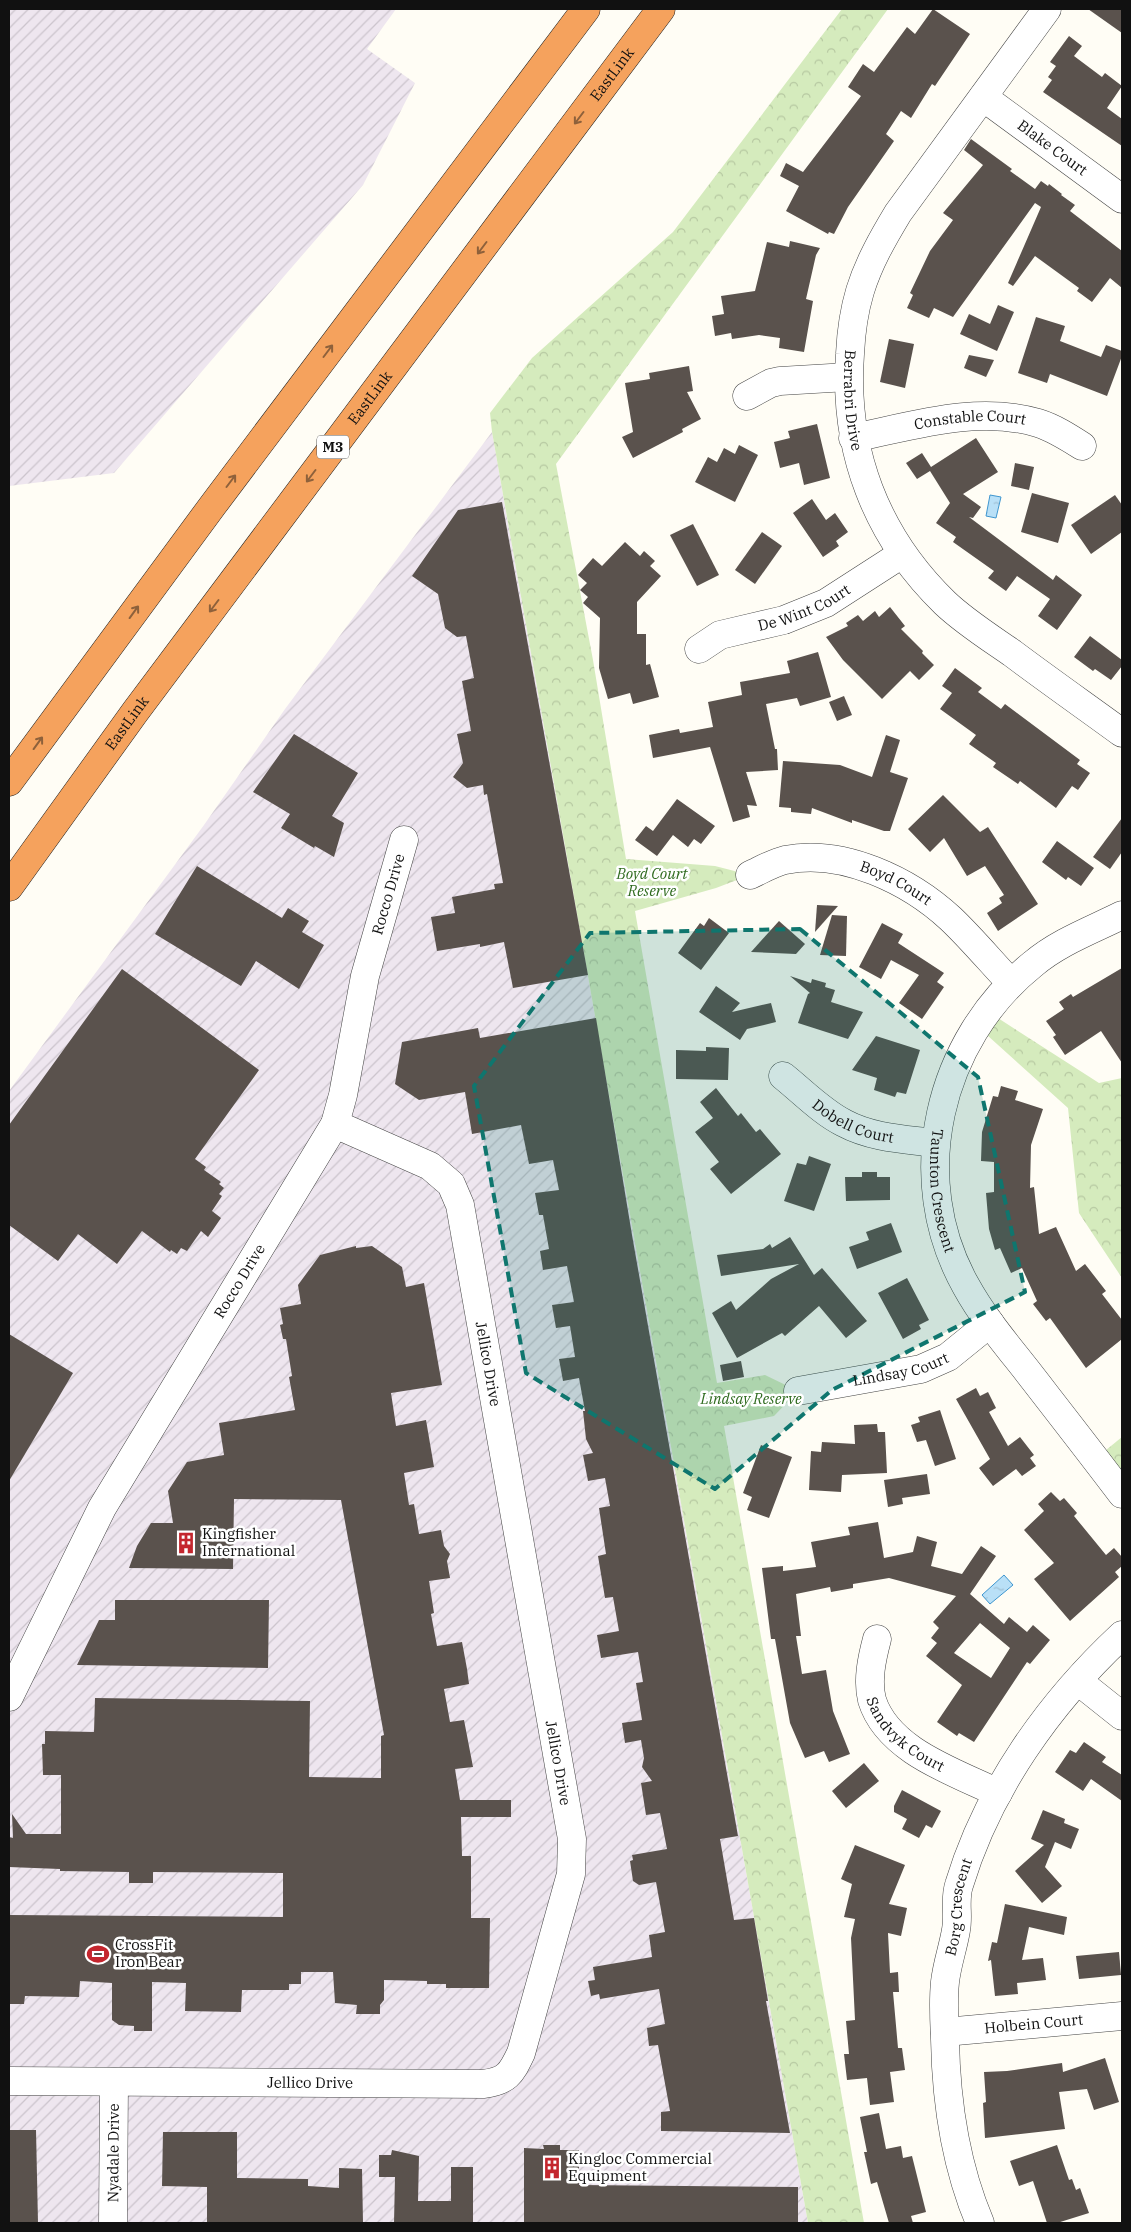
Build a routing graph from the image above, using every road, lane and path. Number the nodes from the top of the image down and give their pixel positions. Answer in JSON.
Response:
{"nodes":[{"id":1,"x":586,"y":9,"type":"edge"},
{"id":2,"x":661,"y":9,"type":"edge"},
{"id":3,"x":1047,"y":9,"type":"edge"},
{"id":4,"x":983,"y":98,"type":"junction"},
{"id":5,"x":1122,"y":199,"type":"edge"},
{"id":6,"x":848,"y":377,"type":"junction"},
{"id":7,"x":747,"y":396,"type":"dead end"},
{"id":8,"x":853,"y":438,"type":"junction"},
{"id":9,"x":1082,"y":446,"type":"dead end"},
{"id":10,"x":902,"y":554,"type":"junction"},
{"id":11,"x":699,"y":648,"type":"dead end"},
{"id":12,"x":1122,"y":732,"type":"edge"},
{"id":13,"x":9,"y":782,"type":"edge"},
{"id":14,"x":404,"y":840,"type":"dead end"},
{"id":15,"x":750,"y":875,"type":"dead end"},
{"id":16,"x":9,"y":887,"type":"edge"},
{"id":17,"x":1122,"y":915,"type":"edge"},
{"id":18,"x":1011,"y":983,"type":"junction"},
{"id":19,"x":783,"y":1076,"type":"dead end"},
{"id":20,"x":335,"y":1124,"type":"junction"},
{"id":21,"x":935,"y":1144,"type":"junction"},
{"id":22,"x":990,"y":1323,"type":"junction"},
{"id":23,"x":798,"y":1391,"type":"dead end"},
{"id":24,"x":1122,"y":1494,"type":"edge"},
{"id":25,"x":1122,"y":1634,"type":"edge"},
{"id":26,"x":876,"y":1639,"type":"dead end"},
{"id":27,"x":1078,"y":1680,"type":"junction"},
{"id":28,"x":9,"y":1697,"type":"edge"},
{"id":29,"x":1122,"y":1716,"type":"edge"},
{"id":30,"x":998,"y":1793,"type":"junction"},
{"id":31,"x":1122,"y":2016,"type":"edge"},
{"id":32,"x":945,"y":2032,"type":"junction"},
{"id":33,"x":9,"y":2081,"type":"edge"},
{"id":34,"x":114,"y":2082,"type":"junction"},
{"id":35,"x":113,"y":2223,"type":"edge"},
{"id":36,"x":980,"y":2223,"type":"edge"}],
"edges":[{"from":13,"to":1,"type":"highway","one_way":true},
{"from":2,"to":16,"type":"highway","name":"EastLink","number":"M3","one_way":true},
{"from":3,"to":4,"type":"street","name":"Berrabri Drive"},
{"from":4,"to":5,"type":"street","name":"Blake Court"},
{"from":4,"to":6,"type":"street","name":"Berrabri Drive"},
{"from":6,"to":7,"type":"street"},
{"from":6,"to":8,"type":"street","name":"Berrabri Drive"},
{"from":8,"to":9,"type":"street","name":"Constable Court"},
{"from":8,"to":10,"type":"street","name":"Berrabri Drive"},
{"from":10,"to":11,"type":"street","name":"De Wint Court"},
{"from":10,"to":12,"type":"street","name":"Berrabri Drive"},
{"from":14,"to":20,"type":"street","name":"Rocco Drive"},
{"from":15,"to":18,"type":"street","name":"Boyd Court"},
{"from":17,"to":18,"type":"street","name":"Taunton Crescent"},
{"from":18,"to":21,"type":"street","name":"Taunton Crescent"},
{"from":19,"to":21,"type":"street","name":"Dobell Court"},
{"from":20,"to":28,"type":"street","name":"Rocco Drive"},
{"from":20,"to":34,"type":"street","name":"Jellico Drive"},
{"from":21,"to":22,"type":"street","name":"Taunton Crescent"},
{"from":22,"to":23,"type":"street","name":"Lindsay Court"},
{"from":22,"to":24,"type":"street","name":"Taunton Crescent"},
{"from":25,"to":27,"type":"street","name":"Borg Crescent"},
{"from":26,"to":30,"type":"street","name":"Sandvyk Court"},
{"from":27,"to":29,"type":"street"},
{"from":27,"to":30,"type":"street","name":"Borg Crescent"},
{"from":30,"to":32,"type":"street","name":"Borg Crescent"},
{"from":31,"to":32,"type":"street","name":"Holbein Court"},
{"from":32,"to":36,"type":"street","name":"Borg Crescent"},
{"from":33,"to":34,"type":"street"},
{"from":34,"to":35,"type":"street","name":"Nyadale Drive"}]}
